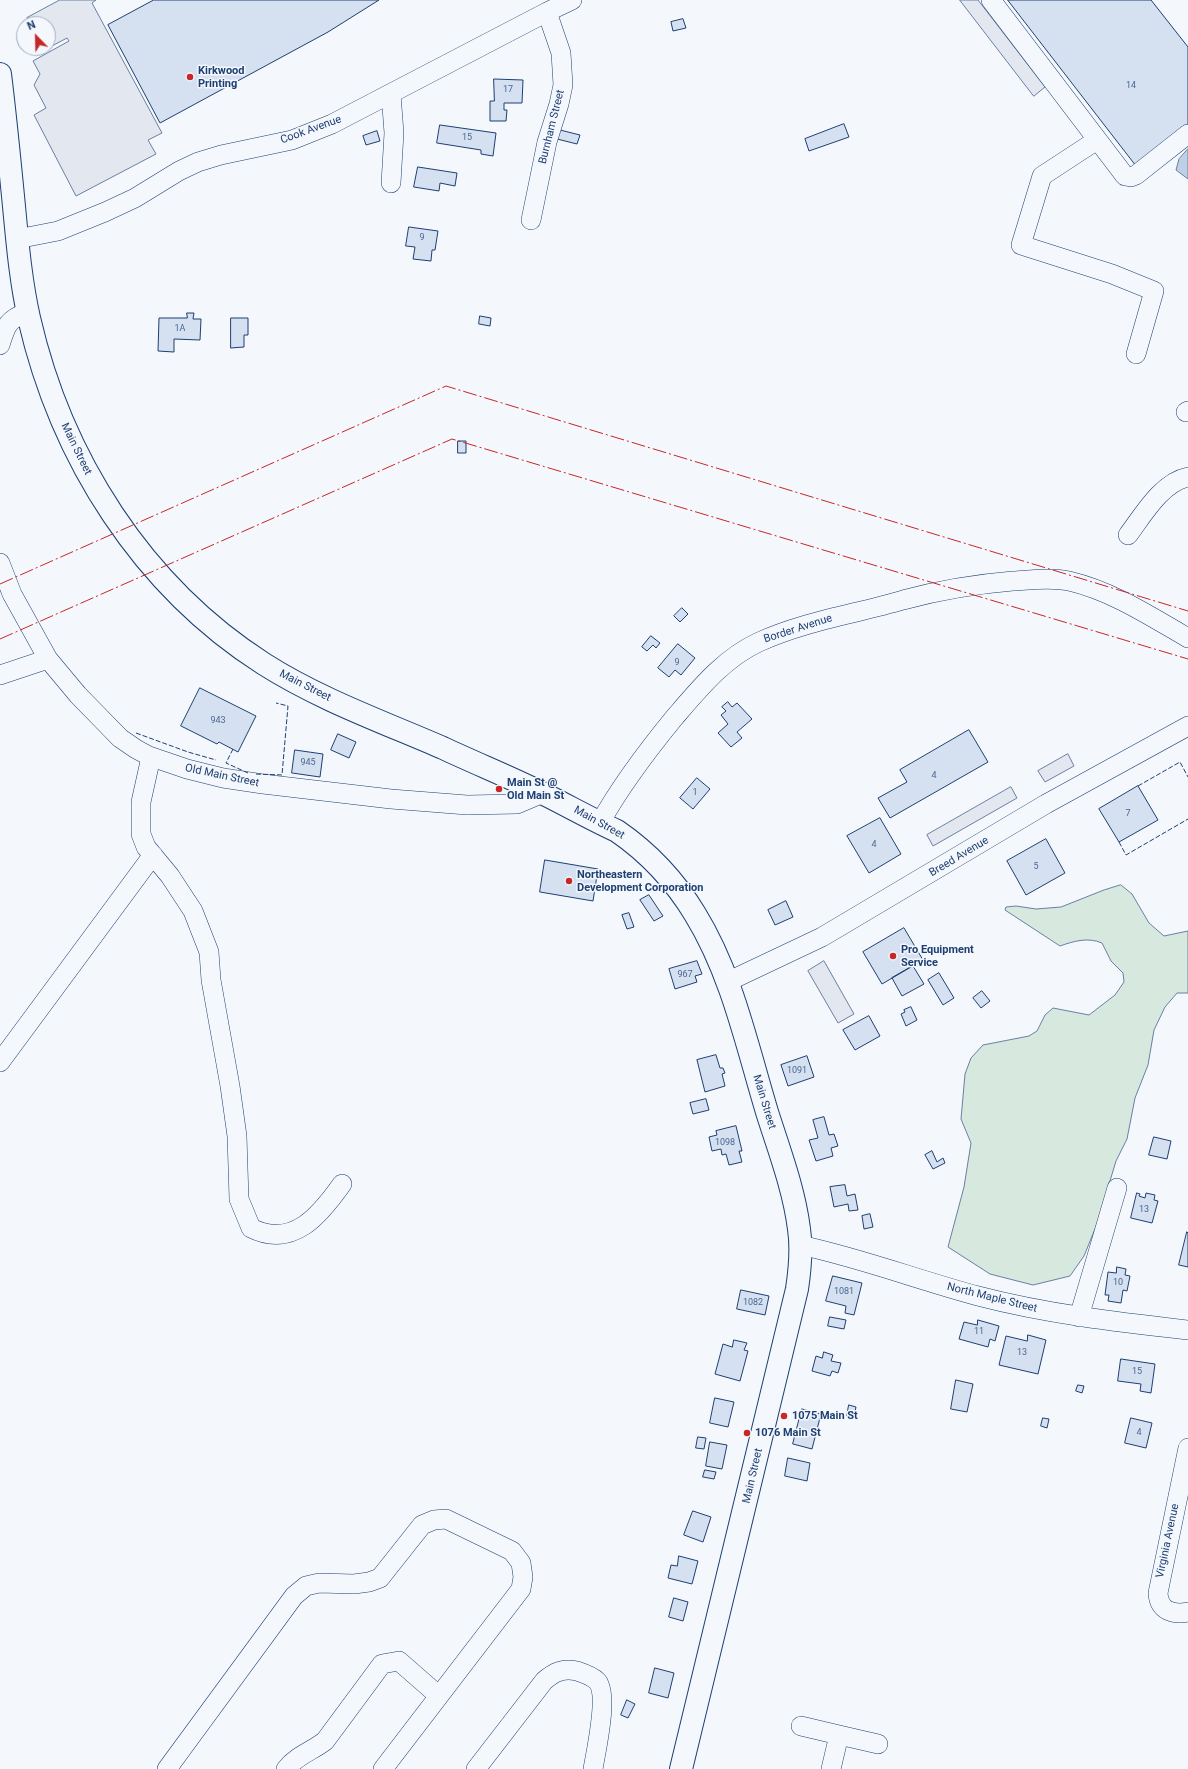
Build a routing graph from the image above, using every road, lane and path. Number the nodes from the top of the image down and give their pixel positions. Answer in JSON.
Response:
{"nodes":[{"id":1,"x":572,"y":0,"type":"edge"},
{"id":2,"x":991,"y":0,"type":"edge"},
{"id":3,"x":547,"y":12,"type":"junction"},
{"id":4,"x":0,"y":74,"type":"edge"},
{"id":5,"x":391,"y":94,"type":"junction"},
{"id":6,"x":1188,"y":134,"type":"edge"},
{"id":7,"x":1097,"y":140,"type":"junction"},
{"id":8,"x":391,"y":183,"type":"dead end"},
{"id":9,"x":531,"y":220,"type":"dead end"},
{"id":10,"x":17,"y":239,"type":"junction"},
{"id":11,"x":28,"y":312,"type":"junction"},
{"id":12,"x":0,"y":345,"type":"edge"},
{"id":13,"x":1136,"y":354,"type":"dead end"},
{"id":14,"x":1188,"y":476,"type":"edge"},
{"id":15,"x":1128,"y":535,"type":"dead end"},
{"id":16,"x":0,"y":563,"type":"edge"},
{"id":17,"x":1188,"y":638,"type":"edge"},
{"id":18,"x":48,"y":659,"type":"junction"},
{"id":19,"x":0,"y":675,"type":"edge"},
{"id":20,"x":1188,"y":726,"type":"edge"},
{"id":21,"x":151,"y":757,"type":"junction"},
{"id":22,"x":543,"y":793,"type":"junction"},
{"id":23,"x":600,"y":823,"type":"junction"},
{"id":24,"x":153,"y":855,"type":"junction"},
{"id":25,"x":727,"y":982,"type":"junction"},
{"id":26,"x":0,"y":1062,"type":"edge"},
{"id":27,"x":342,"y":1184,"type":"dead end"},
{"id":28,"x":1117,"y":1188,"type":"dead end"},
{"id":29,"x":800,"y":1245,"type":"junction"},
{"id":30,"x":1079,"y":1317,"type":"junction"},
{"id":31,"x":1188,"y":1330,"type":"edge"},
{"id":32,"x":1188,"y":1448,"type":"edge"},
{"id":33,"x":1188,"y":1612,"type":"edge"},
{"id":34,"x":439,"y":1696,"type":"junction"},
{"id":35,"x":801,"y":1726,"type":"dead end"},
{"id":36,"x":839,"y":1735,"type":"junction"},
{"id":37,"x":878,"y":1744,"type":"dead end"},
{"id":38,"x":167,"y":1769,"type":"edge"},
{"id":39,"x":286,"y":1769,"type":"edge"},
{"id":40,"x":383,"y":1769,"type":"edge"},
{"id":41,"x":476,"y":1769,"type":"edge"},
{"id":42,"x":593,"y":1769,"type":"edge"},
{"id":43,"x":681,"y":1769,"type":"edge"},
{"id":44,"x":831,"y":1769,"type":"edge"}],
"edges":[{"from":1,"to":3,"type":"street","name":"Cook Avenue"},
{"from":2,"to":7,"type":"street"},
{"from":3,"to":5,"type":"street","name":"Cook Avenue"},
{"from":3,"to":9,"type":"street","name":"Burnham Street"},
{"from":4,"to":10,"type":"main road","name":"Main Street"},
{"from":5,"to":8,"type":"street"},
{"from":5,"to":10,"type":"street","name":"Cook Avenue"},
{"from":6,"to":7,"type":"street"},
{"from":7,"to":13,"type":"street"},
{"from":10,"to":11,"type":"main road","name":"Main Street"},
{"from":11,"to":12,"type":"street"},
{"from":11,"to":22,"type":"main road","name":"Main Street"},
{"from":14,"to":15,"type":"street"},
{"from":16,"to":18,"type":"street","name":"Old Main Street"},
{"from":17,"to":23,"type":"street","name":"Border Avenue"},
{"from":18,"to":19,"type":"street"},
{"from":18,"to":21,"type":"street","name":"Old Main Street"},
{"from":20,"to":25,"type":"street","name":"Breed Avenue"},
{"from":21,"to":22,"type":"street","name":"Old Main Street"},
{"from":21,"to":24,"type":"street"},
{"from":22,"to":23,"type":"main road","name":"Main Street"},
{"from":23,"to":25,"type":"main road","name":"Main Street"},
{"from":24,"to":26,"type":"street"},
{"from":24,"to":27,"type":"street"},
{"from":25,"to":29,"type":"main road","name":"Main Street"},
{"from":28,"to":30,"type":"street"},
{"from":29,"to":30,"type":"street","name":"North Maple Street"},
{"from":29,"to":43,"type":"main road","name":"Main Street"},
{"from":30,"to":31,"type":"street","name":"North Maple Street"},
{"from":32,"to":33,"type":"street","name":"Virginia Avenue"},
{"from":34,"to":38,"type":"street"},
{"from":34,"to":39,"type":"street"},
{"from":34,"to":40,"type":"street"},
{"from":35,"to":36,"type":"street"},
{"from":36,"to":37,"type":"street"},
{"from":36,"to":44,"type":"street"},
{"from":41,"to":42,"type":"street"}]}
